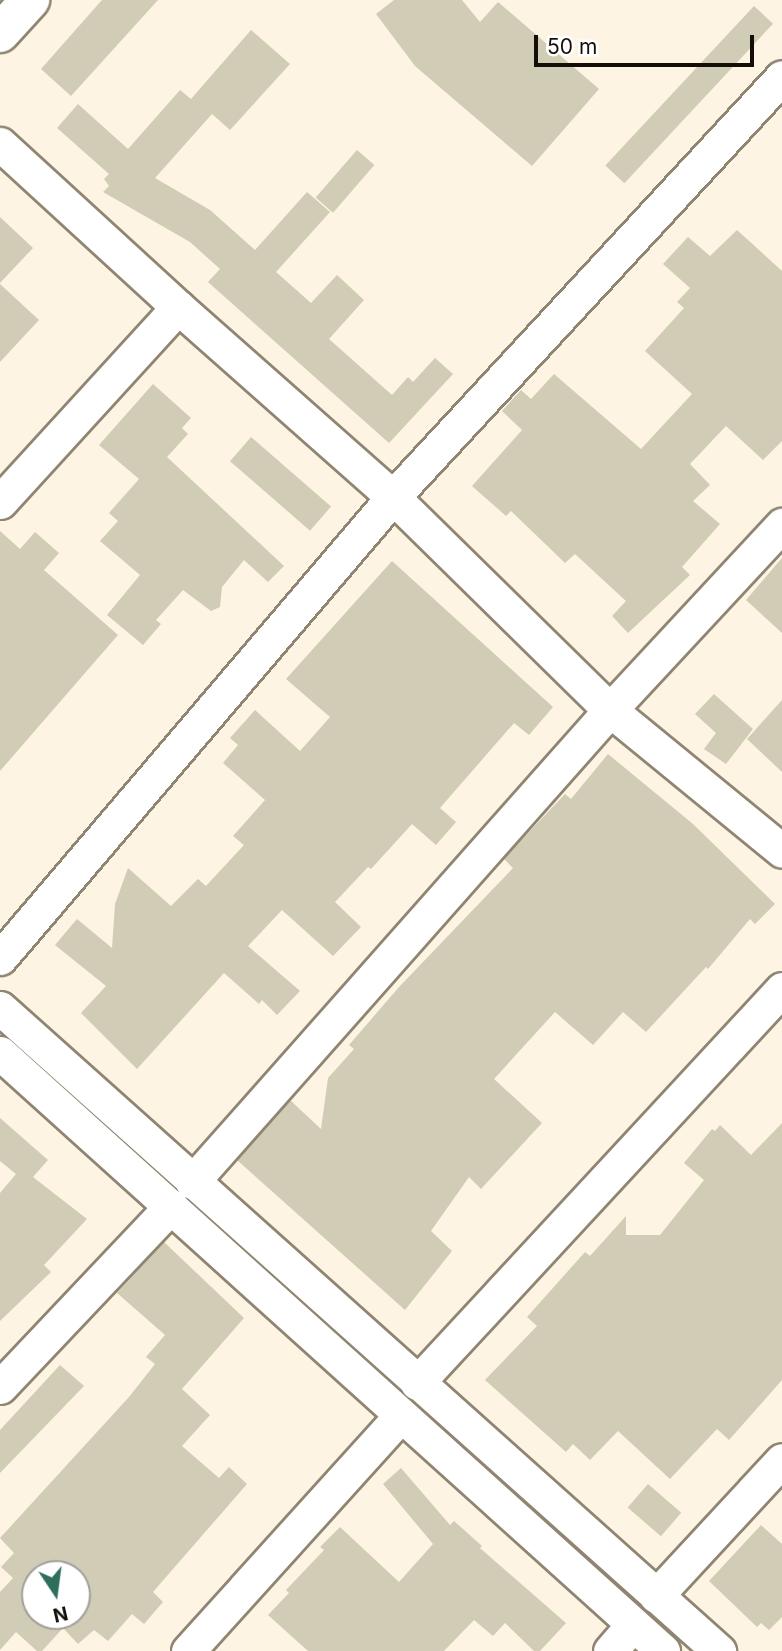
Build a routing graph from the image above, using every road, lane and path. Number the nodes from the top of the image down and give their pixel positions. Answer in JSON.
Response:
{"nodes":[{"id":1,"x":30,"y":0,"type":"edge"},
{"id":2,"x":0,"y":33,"type":"edge"},
{"id":3,"x":782,"y":77,"type":"edge"},
{"id":4,"x":0,"y":144,"type":"edge"},
{"id":5,"x":178,"y":307,"type":"junction"},
{"id":6,"x":393,"y":497,"type":"junction"},
{"id":7,"x":0,"y":502,"type":"edge"},
{"id":8,"x":782,"y":525,"type":"edge"},
{"id":9,"x":610,"y":710,"type":"junction"},
{"id":10,"x":782,"y":851,"type":"edge"},
{"id":11,"x":0,"y":958,"type":"edge"},
{"id":12,"x":782,"y":989,"type":"edge"},
{"id":13,"x":0,"y":1008,"type":"edge"},
{"id":14,"x":0,"y":1053,"type":"edge"},
{"id":15,"x":181,"y":1194,"type":"junction"},
{"id":16,"x":417,"y":1383,"type":"junction"},
{"id":17,"x":0,"y":1387,"type":"edge"},
{"id":18,"x":400,"y":1416,"type":"junction"},
{"id":19,"x":782,"y":1460,"type":"edge"},
{"id":20,"x":656,"y":1596,"type":"junction"},
{"id":21,"x":633,"y":1625,"type":"junction"},
{"id":22,"x":188,"y":1651,"type":"edge"},
{"id":23,"x":610,"y":1651,"type":"edge"},
{"id":24,"x":663,"y":1651,"type":"edge"},
{"id":25,"x":719,"y":1651,"type":"edge"}],
"edges":[{"from":1,"to":2,"type":"street"},
{"from":3,"to":6,"type":"street"},
{"from":4,"to":5,"type":"street"},
{"from":5,"to":6,"type":"street"},
{"from":5,"to":7,"type":"street"},
{"from":6,"to":9,"type":"street"},
{"from":6,"to":11,"type":"street"},
{"from":8,"to":9,"type":"street"},
{"from":9,"to":10,"type":"street"},
{"from":9,"to":15,"type":"street"},
{"from":12,"to":16,"type":"street"},
{"from":13,"to":15,"type":"street"},
{"from":14,"to":15,"type":"street"},
{"from":15,"to":16,"type":"street"},
{"from":15,"to":17,"type":"street"},
{"from":15,"to":18,"type":"street"},
{"from":16,"to":20,"type":"street"},
{"from":18,"to":21,"type":"street"},
{"from":18,"to":22,"type":"street"},
{"from":19,"to":20,"type":"street"},
{"from":20,"to":25,"type":"street"},
{"from":21,"to":23,"type":"street"},
{"from":21,"to":24,"type":"street"}]}
